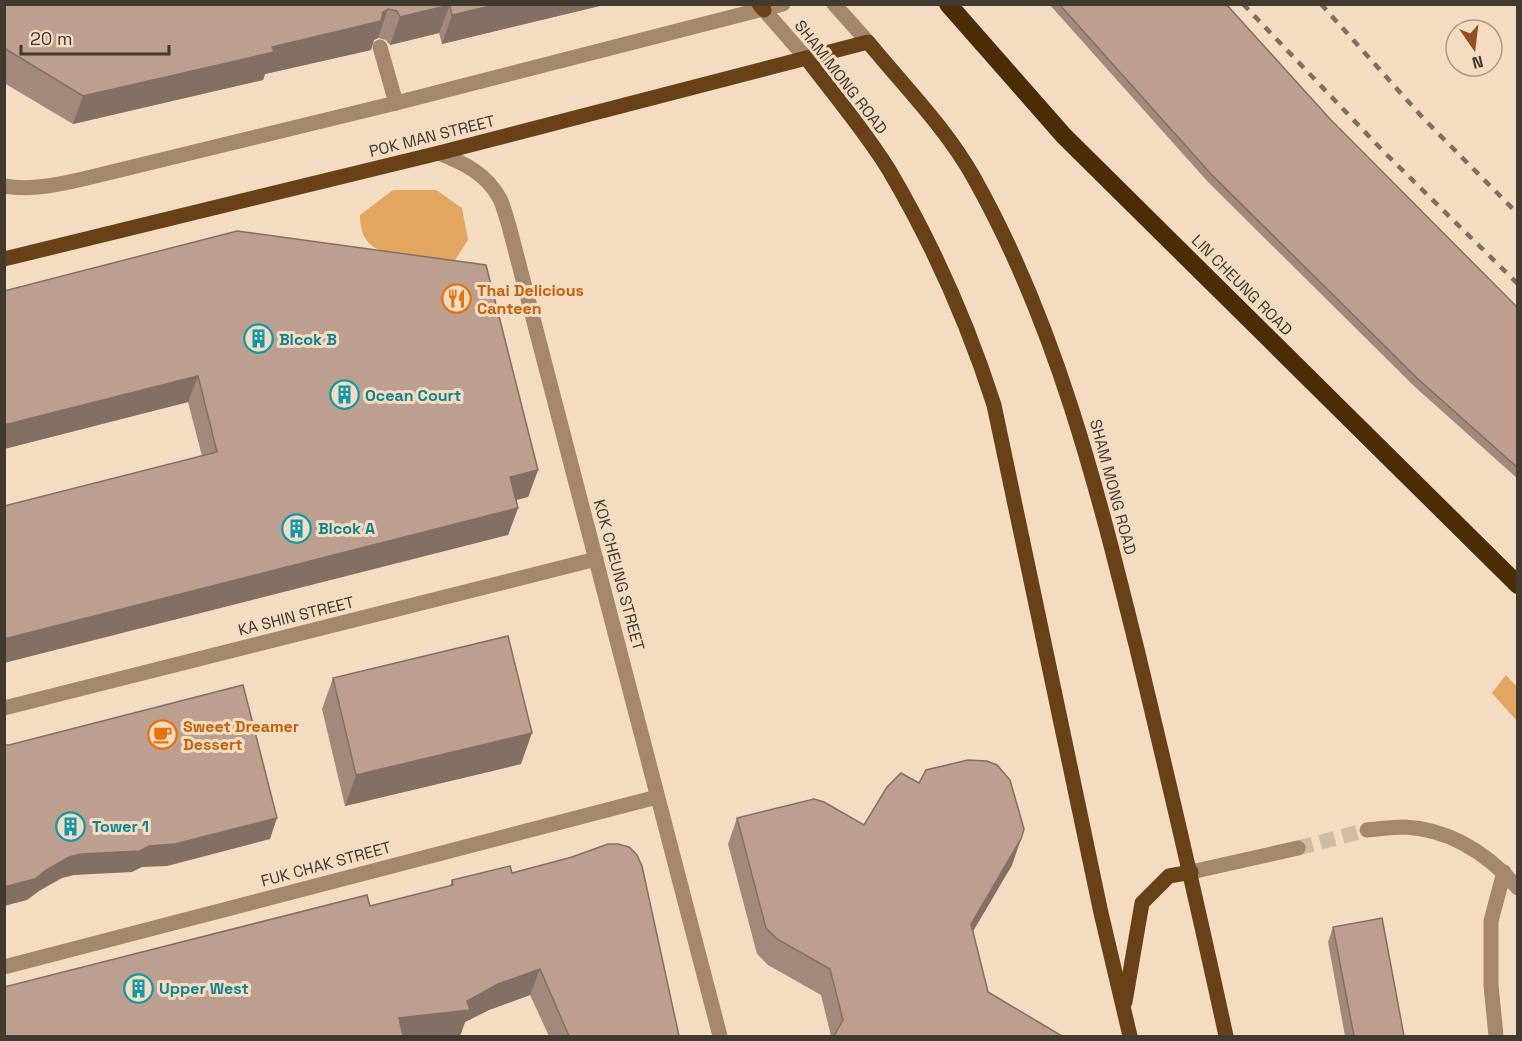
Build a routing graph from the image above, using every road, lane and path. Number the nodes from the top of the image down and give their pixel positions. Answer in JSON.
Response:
{"nodes":[{"id":1,"x":783,"y":4,"type":"edge"},
{"id":2,"x":834,"y":4,"type":"edge"},
{"id":3,"x":948,"y":4,"type":"edge"},
{"id":4,"x":761,"y":7,"type":"edge"},
{"id":5,"x":868,"y":42,"type":"junction"},
{"id":6,"x":380,"y":47,"type":"edge"},
{"id":7,"x":807,"y":59,"type":"junction"},
{"id":8,"x":396,"y":103,"type":"junction"},
{"id":9,"x":439,"y":153,"type":"junction"},
{"id":10,"x":4,"y":186,"type":"edge"},
{"id":11,"x":4,"y":259,"type":"edge"},
{"id":12,"x":596,"y":559,"type":"junction"},
{"id":13,"x":1518,"y":585,"type":"edge"},
{"id":14,"x":4,"y":708,"type":"edge"},
{"id":15,"x":657,"y":797,"type":"junction"},
{"id":16,"x":1367,"y":830,"type":"tunnel mouth"},
{"id":17,"x":1298,"y":848,"type":"tunnel mouth"},
{"id":18,"x":1191,"y":872,"type":"junction"},
{"id":19,"x":1504,"y":872,"type":"junction"},
{"id":20,"x":1518,"y":888,"type":"edge"},
{"id":21,"x":4,"y":967,"type":"edge"},
{"id":22,"x":1124,"y":1007,"type":"junction"},
{"id":23,"x":720,"y":1036,"type":"edge"},
{"id":24,"x":1130,"y":1036,"type":"edge"},
{"id":25,"x":1226,"y":1036,"type":"edge"},
{"id":26,"x":1496,"y":1036,"type":"edge"}],
"edges":[{"from":1,"to":4,"type":"street"},
{"from":2,"to":5,"type":"street","name":"SHAM MONG ROAD"},
{"from":3,"to":13,"type":"highway","name":"LIN CHEUNG ROAD"},
{"from":4,"to":7,"type":"street","name":"SHAM MONG ROAD"},
{"from":4,"to":8,"type":"street"},
{"from":5,"to":7,"type":"main road","name":"POK MAN STREET"},
{"from":5,"to":18,"type":"main road","name":"SHAM MONG ROAD"},
{"from":6,"to":8,"type":"street"},
{"from":7,"to":9,"type":"main road","name":"POK MAN STREET"},
{"from":7,"to":22,"type":"main road","name":"SHAM MONG ROAD"},
{"from":8,"to":10,"type":"street"},
{"from":9,"to":11,"type":"main road","name":"POK MAN STREET"},
{"from":9,"to":12,"type":"street","name":"KOK CHEUNG STREET"},
{"from":12,"to":14,"type":"street","name":"KA SHIN STREET"},
{"from":12,"to":15,"type":"street","name":"KOK CHEUNG STREET"},
{"from":15,"to":21,"type":"street","name":"FUK CHAK STREET"},
{"from":15,"to":23,"type":"street","name":"KOK CHEUNG STREET"},
{"from":16,"to":19,"type":"street"},
{"from":17,"to":18,"type":"street"},
{"from":18,"to":22,"type":"main road"},
{"from":18,"to":25,"type":"main road","name":"SHAM MONG ROAD"},
{"from":19,"to":20,"type":"street"},
{"from":19,"to":26,"type":"street"},
{"from":22,"to":24,"type":"main road","name":"SHAM MONG ROAD"}]}
